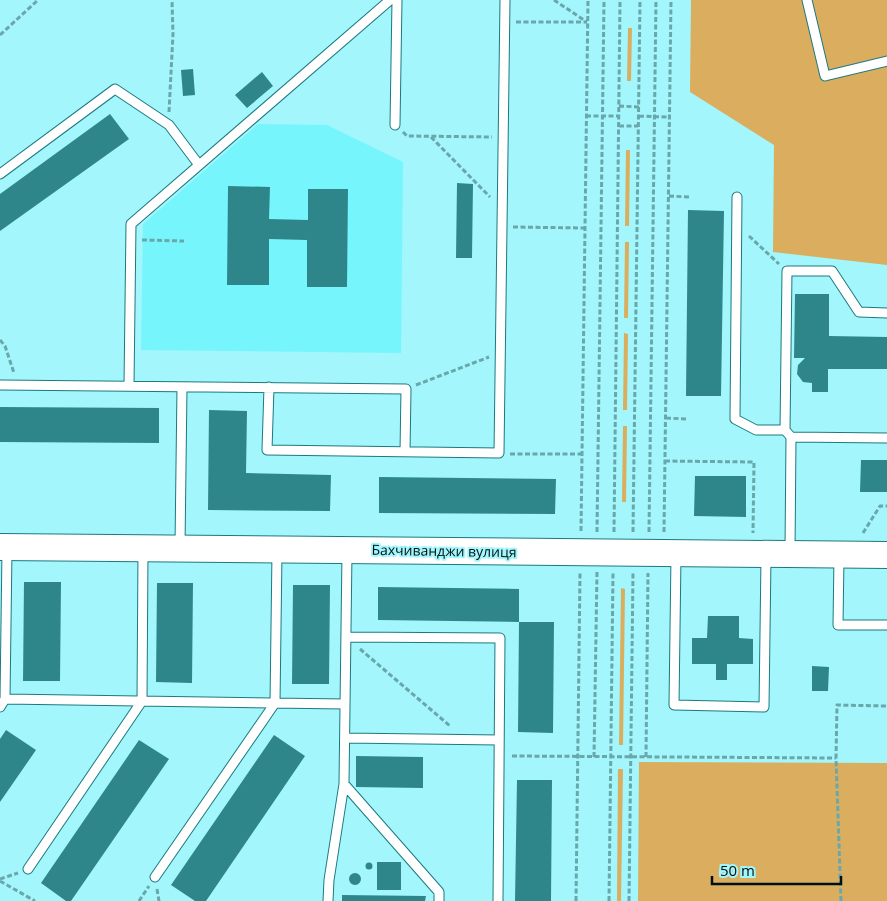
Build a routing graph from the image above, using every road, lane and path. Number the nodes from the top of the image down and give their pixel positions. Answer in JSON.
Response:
{"nodes":[{"id":1,"x":38,"y":0,"type":"edge"},
{"id":2,"x":172,"y":0,"type":"edge"},
{"id":3,"x":390,"y":0,"type":"edge"},
{"id":4,"x":397,"y":0,"type":"edge"},
{"id":5,"x":505,"y":0,"type":"edge"},
{"id":6,"x":554,"y":0,"type":"edge"},
{"id":7,"x":588,"y":0,"type":"edge"},
{"id":8,"x":604,"y":0,"type":"edge"},
{"id":9,"x":620,"y":0,"type":"edge"},
{"id":10,"x":640,"y":0,"type":"edge"},
{"id":11,"x":656,"y":0,"type":"edge"},
{"id":12,"x":671,"y":0,"type":"edge"},
{"id":13,"x":808,"y":0,"type":"edge"},
{"id":14,"x":505,"y":22,"type":"junction"},
{"id":15,"x":587,"y":22,"type":"junction"},
{"id":16,"x":0,"y":35,"type":"edge"},
{"id":17,"x":887,"y":61,"type":"edge"},
{"id":18,"x":619,"y":106,"type":"junction"},
{"id":19,"x":639,"y":107,"type":"junction"},
{"id":20,"x":586,"y":116,"type":"junction"},
{"id":21,"x":602,"y":116,"type":"junction"},
{"id":22,"x":619,"y":116,"type":"junction"},
{"id":23,"x":638,"y":116,"type":"junction"},
{"id":24,"x":654,"y":116,"type":"junction"},
{"id":25,"x":670,"y":117,"type":"junction"},
{"id":26,"x":169,"y":125,"type":"junction"},
{"id":27,"x":395,"y":125,"type":"dead end"},
{"id":28,"x":619,"y":126,"type":"junction"},
{"id":29,"x":638,"y":126,"type":"junction"},
{"id":30,"x":407,"y":136,"type":"dead end"},
{"id":31,"x":430,"y":137,"type":"junction"},
{"id":32,"x":504,"y":138,"type":"junction"},
{"id":33,"x":199,"y":165,"type":"junction"},
{"id":34,"x":0,"y":174,"type":"edge"},
{"id":35,"x":669,"y":196,"type":"junction"},
{"id":36,"x":688,"y":197,"type":"dead end"},
{"id":37,"x":737,"y":197,"type":"dead end"},
{"id":38,"x":502,"y":209,"type":"junction"},
{"id":39,"x":737,"y":226,"type":"junction"},
{"id":40,"x":502,"y":227,"type":"junction"},
{"id":41,"x":585,"y":228,"type":"junction"},
{"id":42,"x":131,"y":240,"type":"junction"},
{"id":43,"x":184,"y":241,"type":"dead end"},
{"id":44,"x":787,"y":271,"type":"junction"},
{"id":45,"x":887,"y":313,"type":"edge"},
{"id":46,"x":0,"y":340,"type":"edge"},
{"id":47,"x":501,"y":353,"type":"junction"},
{"id":48,"x":0,"y":385,"type":"edge"},
{"id":49,"x":18,"y":385,"type":"junction"},
{"id":50,"x":129,"y":386,"type":"junction"},
{"id":51,"x":182,"y":387,"type":"junction"},
{"id":52,"x":269,"y":387,"type":"junction"},
{"id":53,"x":406,"y":389,"type":"junction"},
{"id":54,"x":666,"y":418,"type":"junction"},
{"id":55,"x":686,"y":419,"type":"dead end"},
{"id":56,"x":788,"y":434,"type":"junction"},
{"id":57,"x":887,"y":438,"type":"edge"},
{"id":58,"x":405,"y":452,"type":"junction"},
{"id":59,"x":499,"y":453,"type":"junction"},
{"id":60,"x":582,"y":454,"type":"junction"},
{"id":61,"x":665,"y":461,"type":"junction"},
{"id":62,"x":887,"y":506,"type":"edge"},
{"id":63,"x":581,"y":534,"type":"dead end"},
{"id":64,"x":597,"y":534,"type":"dead end"},
{"id":65,"x":614,"y":535,"type":"dead end"},
{"id":66,"x":633,"y":535,"type":"dead end"},
{"id":67,"x":649,"y":535,"type":"dead end"},
{"id":68,"x":861,"y":537,"type":"dead end"},
{"id":69,"x":670,"y":544,"type":"junction"},
{"id":70,"x":4,"y":547,"type":"edge"},
{"id":71,"x":144,"y":548,"type":"junction"},
{"id":72,"x":180,"y":548,"type":"junction"},
{"id":73,"x":770,"y":548,"type":"junction"},
{"id":74,"x":277,"y":549,"type":"junction"},
{"id":75,"x":347,"y":550,"type":"junction"},
{"id":76,"x":839,"y":555,"type":"junction"},
{"id":77,"x":887,"y":556,"type":"edge"},
{"id":78,"x":580,"y":572,"type":"dead end"},
{"id":79,"x":597,"y":572,"type":"dead end"},
{"id":80,"x":613,"y":572,"type":"dead end"},
{"id":81,"x":633,"y":572,"type":"dead end"},
{"id":82,"x":648,"y":572,"type":"dead end"},
{"id":83,"x":887,"y":625,"type":"edge"},
{"id":84,"x":3,"y":629,"type":"edge"},
{"id":85,"x":346,"y":637,"type":"junction"},
{"id":86,"x":6,"y":699,"type":"junction"},
{"id":87,"x":142,"y":701,"type":"junction"},
{"id":88,"x":275,"y":703,"type":"junction"},
{"id":89,"x":345,"y":704,"type":"junction"},
{"id":90,"x":887,"y":706,"type":"edge"},
{"id":91,"x":0,"y":707,"type":"edge"},
{"id":92,"x":344,"y":738,"type":"junction"},
{"id":93,"x":466,"y":740,"type":"junction"},
{"id":94,"x":499,"y":740,"type":"junction"},
{"id":95,"x":499,"y":756,"type":"junction"},
{"id":96,"x":578,"y":756,"type":"junction"},
{"id":97,"x":594,"y":757,"type":"junction"},
{"id":98,"x":611,"y":757,"type":"junction"},
{"id":99,"x":630,"y":757,"type":"junction"},
{"id":100,"x":646,"y":757,"type":"junction"},
{"id":101,"x":836,"y":758,"type":"junction"},
{"id":102,"x":344,"y":784,"type":"junction"},
{"id":103,"x":28,"y":869,"type":"joint"},
{"id":104,"x":155,"y":877,"type":"joint"},
{"id":105,"x":0,"y":880,"type":"edge"},
{"id":106,"x":35,"y":901,"type":"edge"},
{"id":107,"x":139,"y":901,"type":"edge"},
{"id":108,"x":328,"y":901,"type":"edge"},
{"id":109,"x":438,"y":901,"type":"edge"},
{"id":110,"x":498,"y":901,"type":"edge"},
{"id":111,"x":576,"y":901,"type":"edge"},
{"id":112,"x":609,"y":901,"type":"edge"},
{"id":113,"x":628,"y":901,"type":"edge"},
{"id":114,"x":841,"y":901,"type":"edge"}],
"edges":[{"from":1,"to":16,"type":"path"},
{"from":2,"to":26,"type":"path"},
{"from":3,"to":33,"type":"lane"},
{"from":4,"to":27,"type":"lane"},
{"from":5,"to":14,"type":"lane"},
{"from":6,"to":15,"type":"path"},
{"from":7,"to":15,"type":"path"},
{"from":8,"to":21,"type":"path"},
{"from":9,"to":18,"type":"path"},
{"from":10,"to":19,"type":"path"},
{"from":11,"to":24,"type":"path"},
{"from":12,"to":25,"type":"path"},
{"from":13,"to":17,"type":"lane"},
{"from":14,"to":15,"type":"path"},
{"from":14,"to":32,"type":"lane"},
{"from":15,"to":20,"type":"path"},
{"from":18,"to":19,"type":"path"},
{"from":18,"to":22,"type":"path"},
{"from":19,"to":23,"type":"path"},
{"from":20,"to":21,"type":"path"},
{"from":20,"to":41,"type":"path"},
{"from":21,"to":22,"type":"path"},
{"from":21,"to":64,"type":"path"},
{"from":22,"to":28,"type":"path"},
{"from":23,"to":24,"type":"path"},
{"from":23,"to":29,"type":"path"},
{"from":24,"to":25,"type":"path"},
{"from":24,"to":67,"type":"path"},
{"from":25,"to":35,"type":"path"},
{"from":26,"to":33,"type":"lane"},
{"from":26,"to":34,"type":"lane"},
{"from":28,"to":29,"type":"path"},
{"from":28,"to":65,"type":"path"},
{"from":29,"to":66,"type":"path"},
{"from":30,"to":31,"type":"path"},
{"from":31,"to":32,"type":"path"},
{"from":31,"to":38,"type":"path"},
{"from":32,"to":38,"type":"lane"},
{"from":33,"to":42,"type":"lane"},
{"from":35,"to":36,"type":"path"},
{"from":35,"to":54,"type":"path"},
{"from":37,"to":39,"type":"lane"},
{"from":38,"to":40,"type":"lane"},
{"from":39,"to":44,"type":"path"},
{"from":39,"to":56,"type":"lane"},
{"from":40,"to":41,"type":"path"},
{"from":40,"to":47,"type":"lane"},
{"from":41,"to":60,"type":"path"},
{"from":42,"to":43,"type":"path"},
{"from":42,"to":50,"type":"lane"},
{"from":44,"to":45,"type":"lane"},
{"from":44,"to":56,"type":"lane"},
{"from":46,"to":49,"type":"path"},
{"from":47,"to":53,"type":"path"},
{"from":47,"to":59,"type":"lane"},
{"from":48,"to":49,"type":"lane"},
{"from":49,"to":50,"type":"lane"},
{"from":50,"to":51,"type":"lane"},
{"from":51,"to":52,"type":"lane"},
{"from":51,"to":72,"type":"lane"},
{"from":52,"to":53,"type":"lane"},
{"from":52,"to":58,"type":"lane"},
{"from":53,"to":58,"type":"lane"},
{"from":54,"to":55,"type":"path"},
{"from":54,"to":61,"type":"path"},
{"from":56,"to":57,"type":"lane"},
{"from":56,"to":73,"type":"lane"},
{"from":58,"to":59,"type":"lane"},
{"from":59,"to":60,"type":"path"},
{"from":60,"to":63,"type":"path"},
{"from":61,"to":69,"type":"path"},
{"from":61,"to":73,"type":"path"},
{"from":62,"to":68,"type":"path"},
{"from":69,"to":73,"type":"street","name":"Бахчиванджи вулиця"},
{"from":69,"to":73,"type":"lane"},
{"from":69,"to":75,"type":"street","name":"Бахчиванджи вулиця"},
{"from":70,"to":71,"type":"street","name":"Бахчиванджи вулиця"},
{"from":70,"to":84,"type":"lane"},
{"from":71,"to":72,"type":"street","name":"Бахчиванджи вулиця"},
{"from":71,"to":87,"type":"lane"},
{"from":72,"to":74,"type":"street","name":"Бахчиванджи вулиця"},
{"from":73,"to":76,"type":"street","name":"Бахчиванджи вулиця"},
{"from":74,"to":75,"type":"street","name":"Бахчиванджи вулиця"},
{"from":74,"to":88,"type":"lane"},
{"from":75,"to":85,"type":"lane"},
{"from":76,"to":77,"type":"street","name":"Бахчиванджи вулиця"},
{"from":76,"to":83,"type":"lane"},
{"from":78,"to":96,"type":"path"},
{"from":79,"to":97,"type":"path"},
{"from":80,"to":98,"type":"path"},
{"from":81,"to":99,"type":"path"},
{"from":82,"to":100,"type":"path"},
{"from":84,"to":86,"type":"lane"},
{"from":85,"to":89,"type":"lane"},
{"from":85,"to":93,"type":"path"},
{"from":85,"to":94,"type":"lane"},
{"from":86,"to":87,"type":"lane"},
{"from":86,"to":91,"type":"lane"},
{"from":87,"to":88,"type":"lane"},
{"from":87,"to":103,"type":"lane"},
{"from":88,"to":89,"type":"lane"},
{"from":88,"to":104,"type":"lane"},
{"from":89,"to":92,"type":"lane"},
{"from":90,"to":101,"type":"path"},
{"from":92,"to":93,"type":"lane"},
{"from":92,"to":102,"type":"lane"},
{"from":93,"to":94,"type":"lane"},
{"from":94,"to":95,"type":"lane"},
{"from":95,"to":96,"type":"path"},
{"from":95,"to":110,"type":"lane"},
{"from":96,"to":97,"type":"path"},
{"from":96,"to":111,"type":"path"},
{"from":97,"to":98,"type":"path"},
{"from":98,"to":99,"type":"path"},
{"from":98,"to":112,"type":"path"},
{"from":99,"to":100,"type":"path"},
{"from":99,"to":113,"type":"path"},
{"from":100,"to":101,"type":"path"},
{"from":101,"to":114,"type":"path"},
{"from":102,"to":108,"type":"lane"},
{"from":102,"to":109,"type":"lane"},
{"from":103,"to":105,"type":"path"},
{"from":104,"to":107,"type":"path"},
{"from":105,"to":106,"type":"path"}]}
